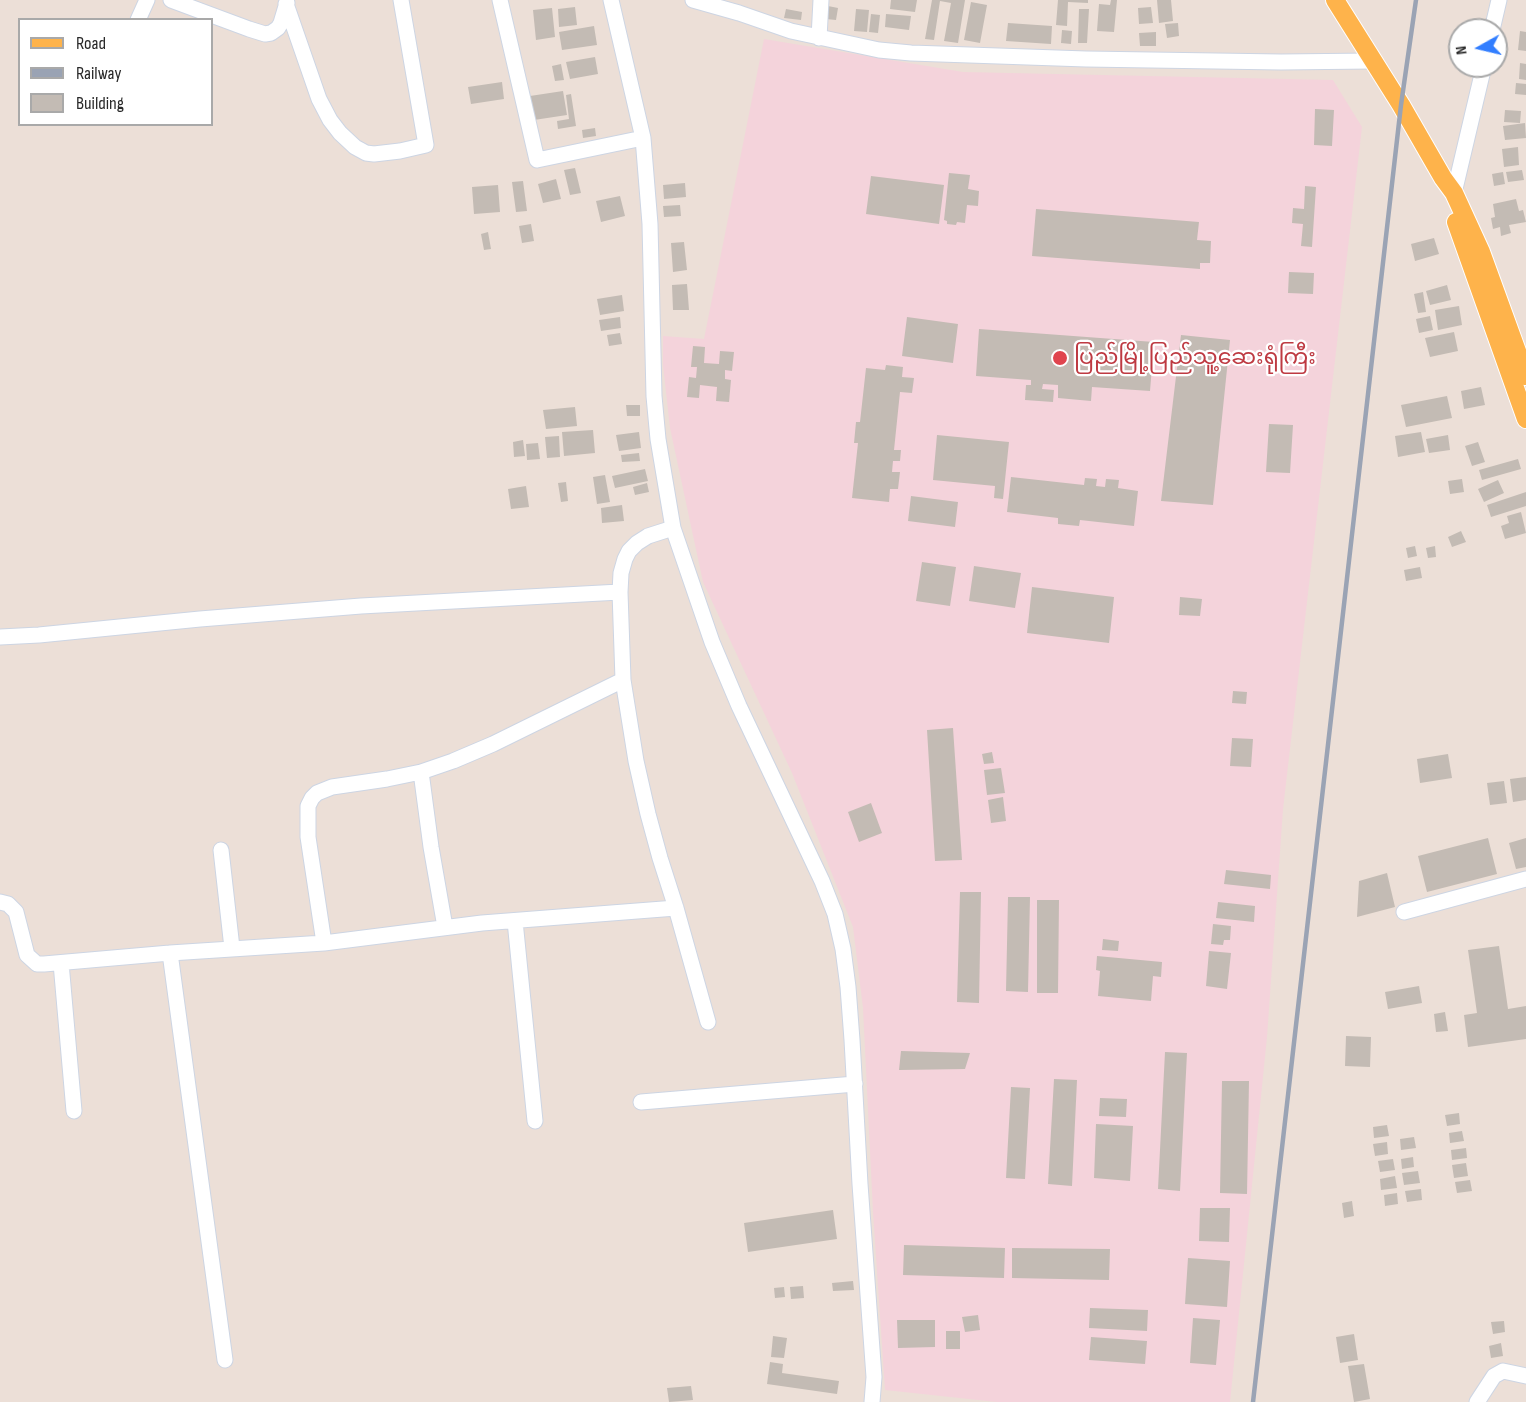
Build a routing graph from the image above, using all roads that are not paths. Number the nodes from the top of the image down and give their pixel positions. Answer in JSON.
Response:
{"nodes":[{"id":1,"x":147,"y":0,"type":"edge"},
{"id":2,"x":171,"y":0,"type":"edge"},
{"id":3,"x":402,"y":0,"type":"edge"},
{"id":4,"x":500,"y":0,"type":"edge"},
{"id":5,"x":611,"y":0,"type":"edge"},
{"id":6,"x":693,"y":0,"type":"edge"},
{"id":7,"x":821,"y":0,"type":"edge"},
{"id":8,"x":1335,"y":0,"type":"edge"},
{"id":9,"x":1499,"y":0,"type":"edge"},
{"id":10,"x":287,"y":2,"type":"edge"},
{"id":11,"x":739,"y":7,"type":"edge"},
{"id":12,"x":139,"y":18,"type":"edge"},
{"id":13,"x":1495,"y":18,"type":"edge"},
{"id":14,"x":819,"y":38,"type":"junction"},
{"id":15,"x":1372,"y":62,"type":"junction"},
{"id":16,"x":1481,"y":78,"type":"edge"},
{"id":17,"x":644,"y":138,"type":"junction"},
{"id":18,"x":1451,"y":196,"type":"junction"},
{"id":19,"x":1519,"y":370,"type":"edge"},
{"id":20,"x":1526,"y":419,"type":"edge"},
{"id":21,"x":673,"y":528,"type":"junction"},
{"id":22,"x":620,"y":592,"type":"junction"},
{"id":23,"x":0,"y":637,"type":"edge"},
{"id":24,"x":623,"y":680,"type":"junction"},
{"id":25,"x":421,"y":772,"type":"junction"},
{"id":26,"x":221,"y":850,"type":"dead end"},
{"id":27,"x":1526,"y":879,"type":"edge"},
{"id":28,"x":0,"y":902,"type":"edge"},
{"id":29,"x":676,"y":908,"type":"junction"},
{"id":30,"x":1404,"y":912,"type":"dead end"},
{"id":31,"x":515,"y":921,"type":"junction"},
{"id":32,"x":446,"y":927,"type":"junction"},
{"id":33,"x":324,"y":942,"type":"junction"},
{"id":34,"x":232,"y":948,"type":"junction"},
{"id":35,"x":170,"y":953,"type":"junction"},
{"id":36,"x":61,"y":963,"type":"junction"},
{"id":37,"x":708,"y":1022,"type":"dead end"},
{"id":38,"x":855,"y":1084,"type":"junction"},
{"id":39,"x":641,"y":1102,"type":"dead end"},
{"id":40,"x":74,"y":1111,"type":"dead end"},
{"id":41,"x":535,"y":1121,"type":"dead end"},
{"id":42,"x":225,"y":1360,"type":"dead end"},
{"id":43,"x":1526,"y":1376,"type":"edge"},
{"id":44,"x":872,"y":1402,"type":"edge"},
{"id":45,"x":1477,"y":1402,"type":"edge"}],
"edges":[{"from":1,"to":12,"type":"street"},
{"from":2,"to":10,"type":"street"},
{"from":3,"to":10,"type":"street"},
{"from":4,"to":17,"type":"street"},
{"from":5,"to":17,"type":"street"},
{"from":6,"to":11,"type":"street"},
{"from":7,"to":14,"type":"street"},
{"from":8,"to":15,"type":"main road"},
{"from":9,"to":13,"type":"street"},
{"from":11,"to":14,"type":"street"},
{"from":14,"to":15,"type":"street"},
{"from":15,"to":18,"type":"main road"},
{"from":16,"to":18,"type":"street"},
{"from":17,"to":21,"type":"street"},
{"from":18,"to":19,"type":"main road"},
{"from":19,"to":20,"type":"main road"},
{"from":21,"to":22,"type":"street"},
{"from":21,"to":38,"type":"street"},
{"from":22,"to":23,"type":"street"},
{"from":22,"to":24,"type":"street"},
{"from":24,"to":25,"type":"street"},
{"from":24,"to":29,"type":"street"},
{"from":25,"to":32,"type":"street"},
{"from":25,"to":33,"type":"street"},
{"from":26,"to":34,"type":"street"},
{"from":27,"to":30,"type":"street"},
{"from":28,"to":36,"type":"street"},
{"from":29,"to":31,"type":"street"},
{"from":29,"to":37,"type":"street"},
{"from":31,"to":32,"type":"street"},
{"from":31,"to":41,"type":"street"},
{"from":32,"to":33,"type":"street"},
{"from":33,"to":34,"type":"street"},
{"from":34,"to":35,"type":"street"},
{"from":35,"to":36,"type":"street"},
{"from":35,"to":42,"type":"street"},
{"from":36,"to":40,"type":"street"},
{"from":38,"to":39,"type":"street"},
{"from":38,"to":44,"type":"street"},
{"from":43,"to":45,"type":"street"}]}
